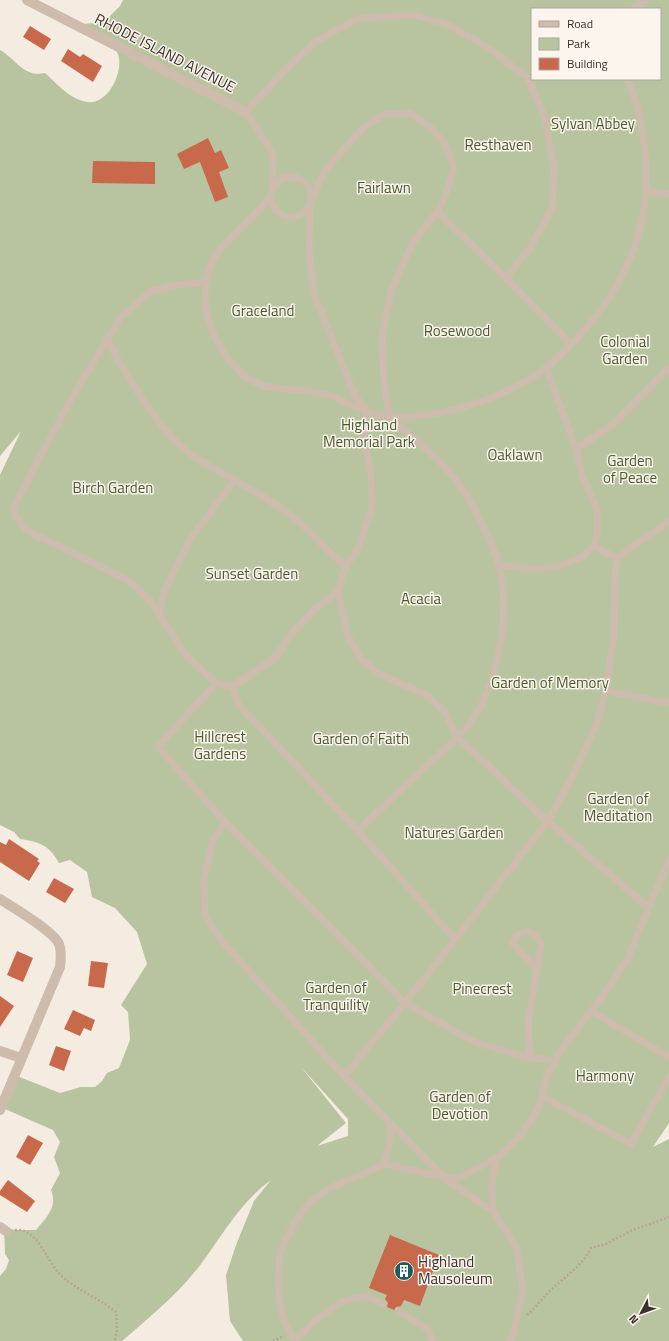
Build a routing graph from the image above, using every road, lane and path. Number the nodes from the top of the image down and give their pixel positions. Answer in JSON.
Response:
{"nodes":[{"id":1,"x":27,"y":0,"type":"edge"},
{"id":2,"x":646,"y":0,"type":"edge"},
{"id":3,"x":634,"y":8,"type":"edge"},
{"id":4,"x":529,"y":76,"type":"edge"},
{"id":5,"x":628,"y":80,"type":"edge"},
{"id":6,"x":246,"y":112,"type":"junction"},
{"id":7,"x":646,"y":191,"type":"junction"},
{"id":8,"x":271,"y":194,"type":"junction"},
{"id":9,"x":669,"y":194,"type":"edge"},
{"id":10,"x":310,"y":204,"type":"junction"},
{"id":11,"x":437,"y":212,"type":"junction"},
{"id":12,"x":506,"y":278,"type":"junction"},
{"id":13,"x":205,"y":282,"type":"junction"},
{"id":14,"x":106,"y":338,"type":"junction"},
{"id":15,"x":571,"y":345,"type":"junction"},
{"id":16,"x":546,"y":367,"type":"junction"},
{"id":17,"x":669,"y":368,"type":"edge"},
{"id":18,"x":366,"y":410,"type":"junction"},
{"id":19,"x":389,"y":417,"type":"junction"},
{"id":20,"x":576,"y":449,"type":"junction"},
{"id":21,"x":234,"y":482,"type":"junction"},
{"id":22,"x":669,"y":521,"type":"edge"},
{"id":23,"x":594,"y":546,"type":"junction"},
{"id":24,"x":617,"y":558,"type":"junction"},
{"id":25,"x":499,"y":565,"type":"junction"},
{"id":26,"x":346,"y":566,"type":"junction"},
{"id":27,"x":338,"y":591,"type":"junction"},
{"id":28,"x":159,"y":614,"type":"junction"},
{"id":29,"x":216,"y":683,"type":"junction"},
{"id":30,"x":232,"y":687,"type":"junction"},
{"id":31,"x":606,"y":691,"type":"junction"},
{"id":32,"x":669,"y":703,"type":"edge"},
{"id":33,"x":457,"y":737,"type":"junction"},
{"id":34,"x":548,"y":821,"type":"junction"},
{"id":35,"x":225,"y":822,"type":"junction"},
{"id":36,"x":358,"y":831,"type":"junction"},
{"id":37,"x":669,"y":859,"type":"edge"},
{"id":38,"x":0,"y":899,"type":"edge"},
{"id":39,"x":648,"y":907,"type":"junction"},
{"id":40,"x":454,"y":938,"type":"junction"},
{"id":41,"x":536,"y":970,"type":"junction"},
{"id":42,"x":405,"y":1003,"type":"junction"},
{"id":43,"x":591,"y":1011,"type":"junction"},
{"id":44,"x":0,"y":1051,"type":"edge"},
{"id":45,"x":530,"y":1057,"type":"junction"},
{"id":46,"x":669,"y":1057,"type":"edge"},
{"id":47,"x":21,"y":1058,"type":"junction"},
{"id":48,"x":555,"y":1061,"type":"junction"},
{"id":49,"x":344,"y":1076,"type":"junction"},
{"id":50,"x":669,"y":1077,"type":"edge"},
{"id":51,"x":542,"y":1096,"type":"junction"},
{"id":52,"x":0,"y":1110,"type":"edge"},
{"id":53,"x":390,"y":1124,"type":"junction"},
{"id":54,"x":496,"y":1158,"type":"junction"},
{"id":55,"x":384,"y":1164,"type":"junction"},
{"id":56,"x":443,"y":1177,"type":"junction"},
{"id":57,"x":493,"y":1211,"type":"junction"},
{"id":58,"x":669,"y":1217,"type":"edge"},
{"id":59,"x":3,"y":1229,"type":"edge"},
{"id":60,"x":383,"y":1304,"type":"dead end"},
{"id":61,"x":399,"y":1311,"type":"dead end"},
{"id":62,"x":516,"y":1321,"type":"junction"},
{"id":63,"x":115,"y":1341,"type":"edge"},
{"id":64,"x":296,"y":1341,"type":"edge"},
{"id":65,"x":432,"y":1341,"type":"edge"},
{"id":66,"x":509,"y":1341,"type":"edge"}],
"edges":[{"from":1,"to":6,"type":"street","name":"RHODE ISLAND AVENUE"},
{"from":2,"to":3,"type":"lane"},
{"from":4,"to":6,"type":"lane"},
{"from":4,"to":12,"type":"lane"},
{"from":5,"to":7,"type":"lane"},
{"from":6,"to":8,"type":"lane"},
{"from":7,"to":9,"type":"lane"},
{"from":7,"to":15,"type":"lane"},
{"from":8,"to":10,"type":"lane"},
{"from":8,"to":10,"type":"lane"},
{"from":8,"to":13,"type":"lane"},
{"from":10,"to":11,"type":"lane"},
{"from":10,"to":18,"type":"lane"},
{"from":11,"to":12,"type":"lane"},
{"from":11,"to":19,"type":"lane"},
{"from":12,"to":15,"type":"lane"},
{"from":13,"to":14,"type":"lane"},
{"from":13,"to":18,"type":"lane"},
{"from":14,"to":21,"type":"lane"},
{"from":14,"to":28,"type":"lane"},
{"from":15,"to":16,"type":"lane"},
{"from":16,"to":19,"type":"lane"},
{"from":16,"to":20,"type":"lane"},
{"from":17,"to":20,"type":"lane"},
{"from":18,"to":19,"type":"lane"},
{"from":18,"to":26,"type":"lane"},
{"from":19,"to":25,"type":"lane"},
{"from":20,"to":23,"type":"lane"},
{"from":21,"to":26,"type":"lane"},
{"from":21,"to":28,"type":"lane"},
{"from":22,"to":24,"type":"lane"},
{"from":23,"to":24,"type":"lane"},
{"from":23,"to":25,"type":"lane"},
{"from":24,"to":31,"type":"lane"},
{"from":25,"to":33,"type":"lane"},
{"from":26,"to":27,"type":"lane"},
{"from":27,"to":30,"type":"lane"},
{"from":27,"to":33,"type":"lane"},
{"from":28,"to":29,"type":"lane"},
{"from":29,"to":30,"type":"lane"},
{"from":29,"to":35,"type":"lane"},
{"from":30,"to":36,"type":"lane"},
{"from":31,"to":32,"type":"lane"},
{"from":31,"to":34,"type":"lane"},
{"from":33,"to":34,"type":"lane"},
{"from":33,"to":36,"type":"lane"},
{"from":34,"to":39,"type":"lane"},
{"from":34,"to":40,"type":"lane"},
{"from":35,"to":42,"type":"lane"},
{"from":35,"to":49,"type":"lane"},
{"from":36,"to":40,"type":"lane"},
{"from":37,"to":39,"type":"lane"},
{"from":38,"to":47,"type":"street"},
{"from":39,"to":43,"type":"lane"},
{"from":40,"to":42,"type":"lane"},
{"from":41,"to":41,"type":"lane"},
{"from":41,"to":45,"type":"lane"},
{"from":42,"to":45,"type":"lane"},
{"from":42,"to":49,"type":"lane"},
{"from":43,"to":46,"type":"lane"},
{"from":43,"to":48,"type":"lane"},
{"from":44,"to":47,"type":"street"},
{"from":45,"to":48,"type":"lane"},
{"from":47,"to":52,"type":"street"},
{"from":48,"to":51,"type":"lane"},
{"from":49,"to":53,"type":"lane"},
{"from":50,"to":51,"type":"lane"},
{"from":51,"to":54,"type":"lane"},
{"from":53,"to":55,"type":"lane"},
{"from":53,"to":56,"type":"lane"},
{"from":54,"to":56,"type":"lane"},
{"from":54,"to":57,"type":"lane"},
{"from":55,"to":56,"type":"lane"},
{"from":55,"to":64,"type":"lane"},
{"from":56,"to":57,"type":"lane"},
{"from":57,"to":62,"type":"lane"},
{"from":58,"to":62,"type":"path"},
{"from":59,"to":63,"type":"path"},
{"from":60,"to":64,"type":"lane"},
{"from":61,"to":65,"type":"lane"},
{"from":62,"to":66,"type":"lane"}]}
